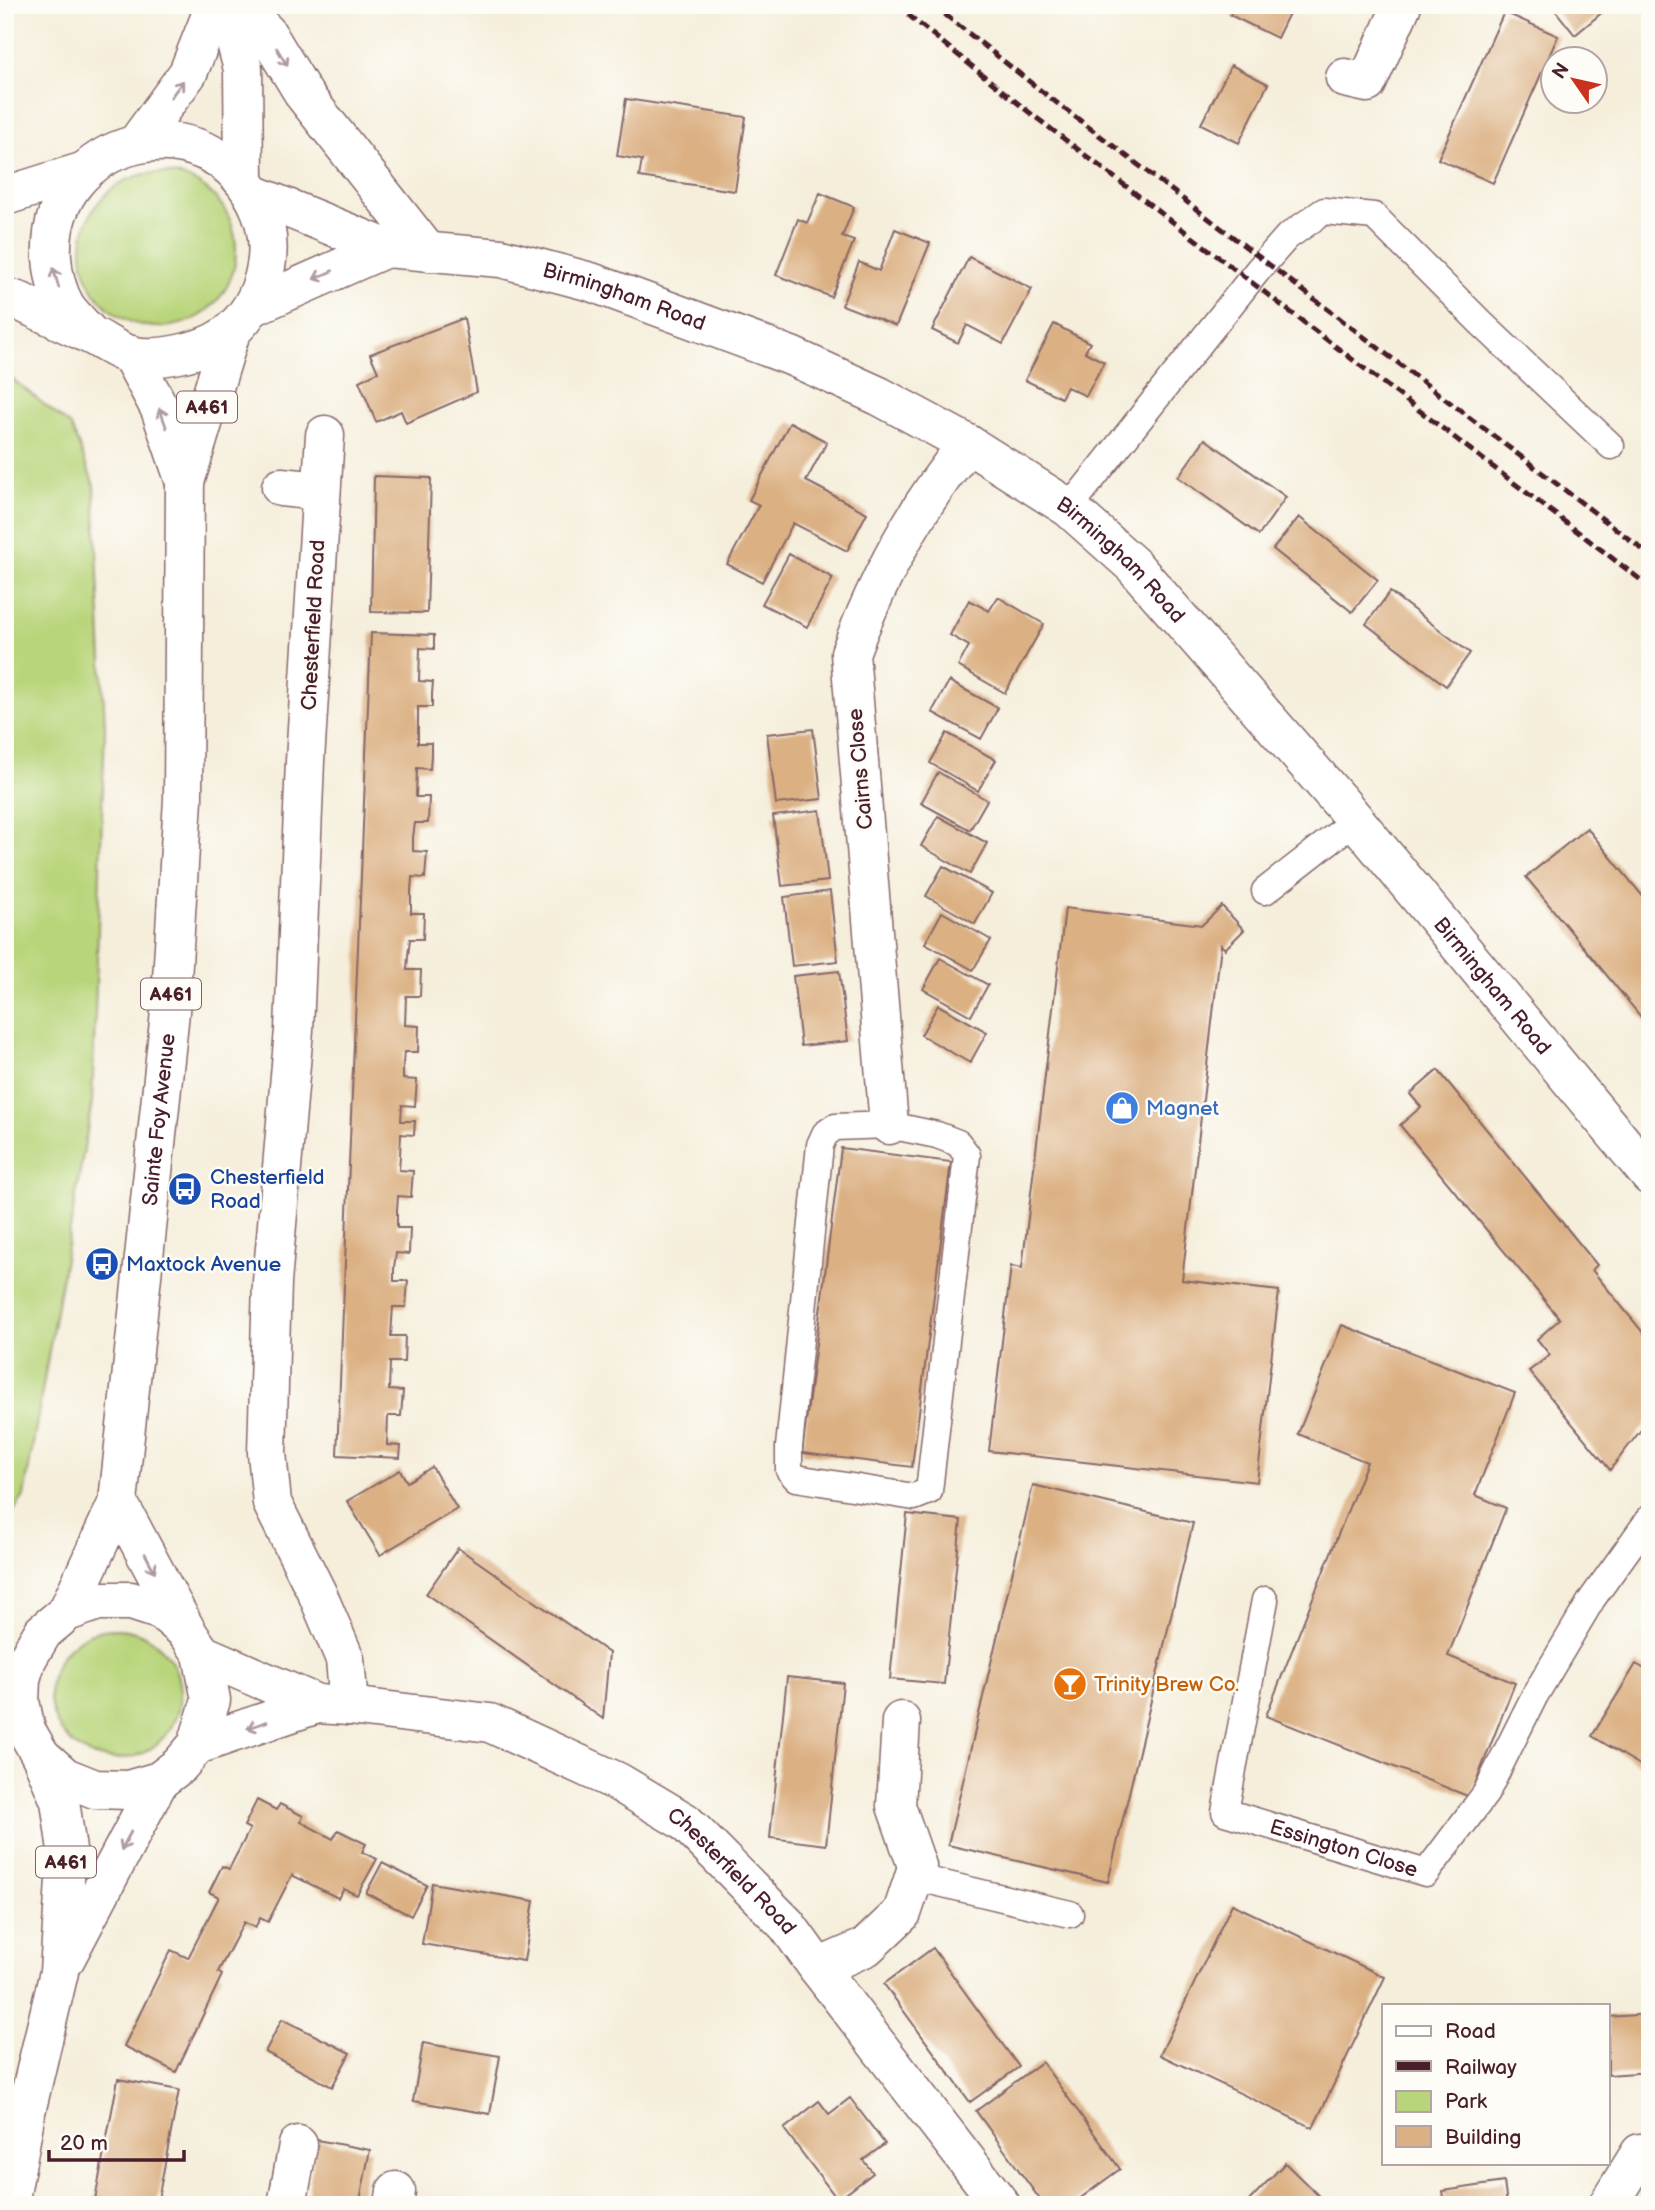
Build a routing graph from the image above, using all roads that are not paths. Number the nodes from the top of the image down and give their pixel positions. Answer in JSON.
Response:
{"nodes":[{"id":1,"x":215,"y":5,"type":"edge"},
{"id":2,"x":226,"y":5,"type":"edge"},
{"id":3,"x":239,"y":5,"type":"edge"},
{"id":4,"x":1402,"y":5,"type":"edge"},
{"id":5,"x":1345,"y":78,"type":"dead end"},
{"id":6,"x":136,"y":144,"type":"junction"},
{"id":7,"x":85,"y":171,"type":"junction"},
{"id":8,"x":249,"y":187,"type":"junction"},
{"id":9,"x":5,"y":195,"type":"edge"},
{"id":10,"x":386,"y":248,"type":"junction"},
{"id":11,"x":428,"y":252,"type":"junction"},
{"id":12,"x":5,"y":297,"type":"edge"},
{"id":13,"x":241,"y":319,"type":"junction"},
{"id":14,"x":91,"y":335,"type":"junction"},
{"id":15,"x":131,"y":355,"type":"junction"},
{"id":16,"x":324,"y":435,"type":"dead end"},
{"id":17,"x":968,"y":444,"type":"junction"},
{"id":18,"x":1611,"y":446,"type":"dead end"},
{"id":19,"x":185,"y":482,"type":"junction"},
{"id":20,"x":281,"y":487,"type":"dead end"},
{"id":21,"x":320,"y":491,"type":"junction"},
{"id":22,"x":1069,"y":508,"type":"junction"},
{"id":23,"x":1356,"y":820,"type":"junction"},
{"id":24,"x":1265,"y":891,"type":"dead end"},
{"id":25,"x":889,"y":1125,"type":"junction"},
{"id":26,"x":1650,"y":1176,"type":"edge"},
{"id":27,"x":118,"y":1502,"type":"junction"},
{"id":28,"x":1650,"y":1518,"type":"edge"},
{"id":29,"x":1265,"y":1600,"type":"dead end"},
{"id":30,"x":68,"y":1612,"type":"junction"},
{"id":31,"x":194,"y":1643,"type":"junction"},
{"id":32,"x":16,"y":1661,"type":"edge"},
{"id":33,"x":13,"y":1697,"type":"edge"},
{"id":34,"x":333,"y":1705,"type":"junction"},
{"id":35,"x":901,"y":1721,"type":"dead end"},
{"id":36,"x":197,"y":1745,"type":"junction"},
{"id":37,"x":41,"y":1756,"type":"junction"},
{"id":38,"x":159,"y":1781,"type":"junction"},
{"id":39,"x":914,"y":1877,"type":"junction"},
{"id":40,"x":1070,"y":1914,"type":"dead end"},
{"id":41,"x":818,"y":1968,"type":"junction"},
{"id":42,"x":59,"y":1972,"type":"junction"},
{"id":43,"x":298,"y":2145,"type":"dead end"},
{"id":44,"x":9,"y":2205,"type":"edge"},
{"id":45,"x":287,"y":2205,"type":"edge"},
{"id":46,"x":1001,"y":2205,"type":"edge"}],
"edges":[{"from":6,"to":1,"type":"main road","one_way":true},
{"from":2,"to":8,"type":"main road"},
{"from":3,"to":11,"type":"main road","one_way":true},
{"from":4,"to":5,"type":"main road"},
{"from":6,"to":7,"type":"main road"},
{"from":6,"to":8,"type":"main road"},
{"from":7,"to":9,"type":"main road"},
{"from":14,"to":7,"type":"main road","one_way":true},
{"from":8,"to":10,"type":"main road","name":"Birmingham Road"},
{"from":8,"to":13,"type":"main road"},
{"from":10,"to":11,"type":"main road","name":"Birmingham Road"},
{"from":10,"to":13,"type":"main road","name":"Birmingham Road","one_way":true},
{"from":11,"to":17,"type":"main road","name":"Birmingham Road"},
{"from":12,"to":14,"type":"main road"},
{"from":13,"to":15,"type":"main road"},
{"from":13,"to":19,"type":"main road","name":"Sainte Foy Avenue","number":"A461"},
{"from":14,"to":15,"type":"main road"},
{"from":19,"to":15,"type":"main road","name":"Sainte Foy Avenue","number":"A461","one_way":true},
{"from":16,"to":21,"type":"main road","name":"Chesterfield Road"},
{"from":17,"to":22,"type":"main road","name":"Birmingham Road"},
{"from":17,"to":25,"type":"main road","name":"Cairns Close"},
{"from":18,"to":22,"type":"lane"},
{"from":19,"to":27,"type":"main road","name":"Sainte Foy Avenue","number":"A461"},
{"from":20,"to":21,"type":"main road"},
{"from":21,"to":34,"type":"main road","name":"Chesterfield Road"},
{"from":22,"to":23,"type":"main road","name":"Birmingham Road"},
{"from":23,"to":24,"type":"lane"},
{"from":23,"to":26,"type":"main road","name":"Birmingham Road"},
{"from":25,"to":25,"type":"lane"},
{"from":27,"to":30,"type":"main road","name":"Sainte Foy Avenue","number":"A461"},
{"from":27,"to":31,"type":"main road","name":"Sainte Foy Avenue","number":"A461","one_way":true},
{"from":28,"to":29,"type":"lane","name":"Essington Close"},
{"from":30,"to":31,"type":"main road","name":"Sainte Foy Avenue","number":"A461"},
{"from":30,"to":32,"type":"main road","name":"Sainte Foy Avenue","number":"A461"},
{"from":31,"to":34,"type":"main road","name":"Chesterfield Road"},
{"from":31,"to":36,"type":"main road","name":"Sainte Foy Avenue","number":"A461"},
{"from":32,"to":33,"type":"main road","name":"Sainte Foy Avenue","number":"A461"},
{"from":33,"to":37,"type":"main road","name":"Sainte Foy Avenue","number":"A461"},
{"from":34,"to":36,"type":"main road","name":"Chesterfield Road","one_way":true},
{"from":34,"to":41,"type":"main road","name":"Chesterfield Road"},
{"from":35,"to":39,"type":"main road"},
{"from":36,"to":38,"type":"main road","name":"Sainte Foy Avenue","number":"A461"},
{"from":37,"to":38,"type":"main road","name":"Sainte Foy Avenue","number":"A461"},
{"from":37,"to":42,"type":"main road","name":"Sainte Foy Avenue","number":"A461"},
{"from":38,"to":42,"type":"main road","name":"Sainte Foy Avenue","number":"A461","one_way":true},
{"from":39,"to":40,"type":"lane"},
{"from":39,"to":41,"type":"main road"},
{"from":41,"to":46,"type":"main road","name":"Chesterfield Road"},
{"from":42,"to":44,"type":"main road","name":"Sainte Foy Avenue","number":"A461"},
{"from":43,"to":45,"type":"main road"}]}
